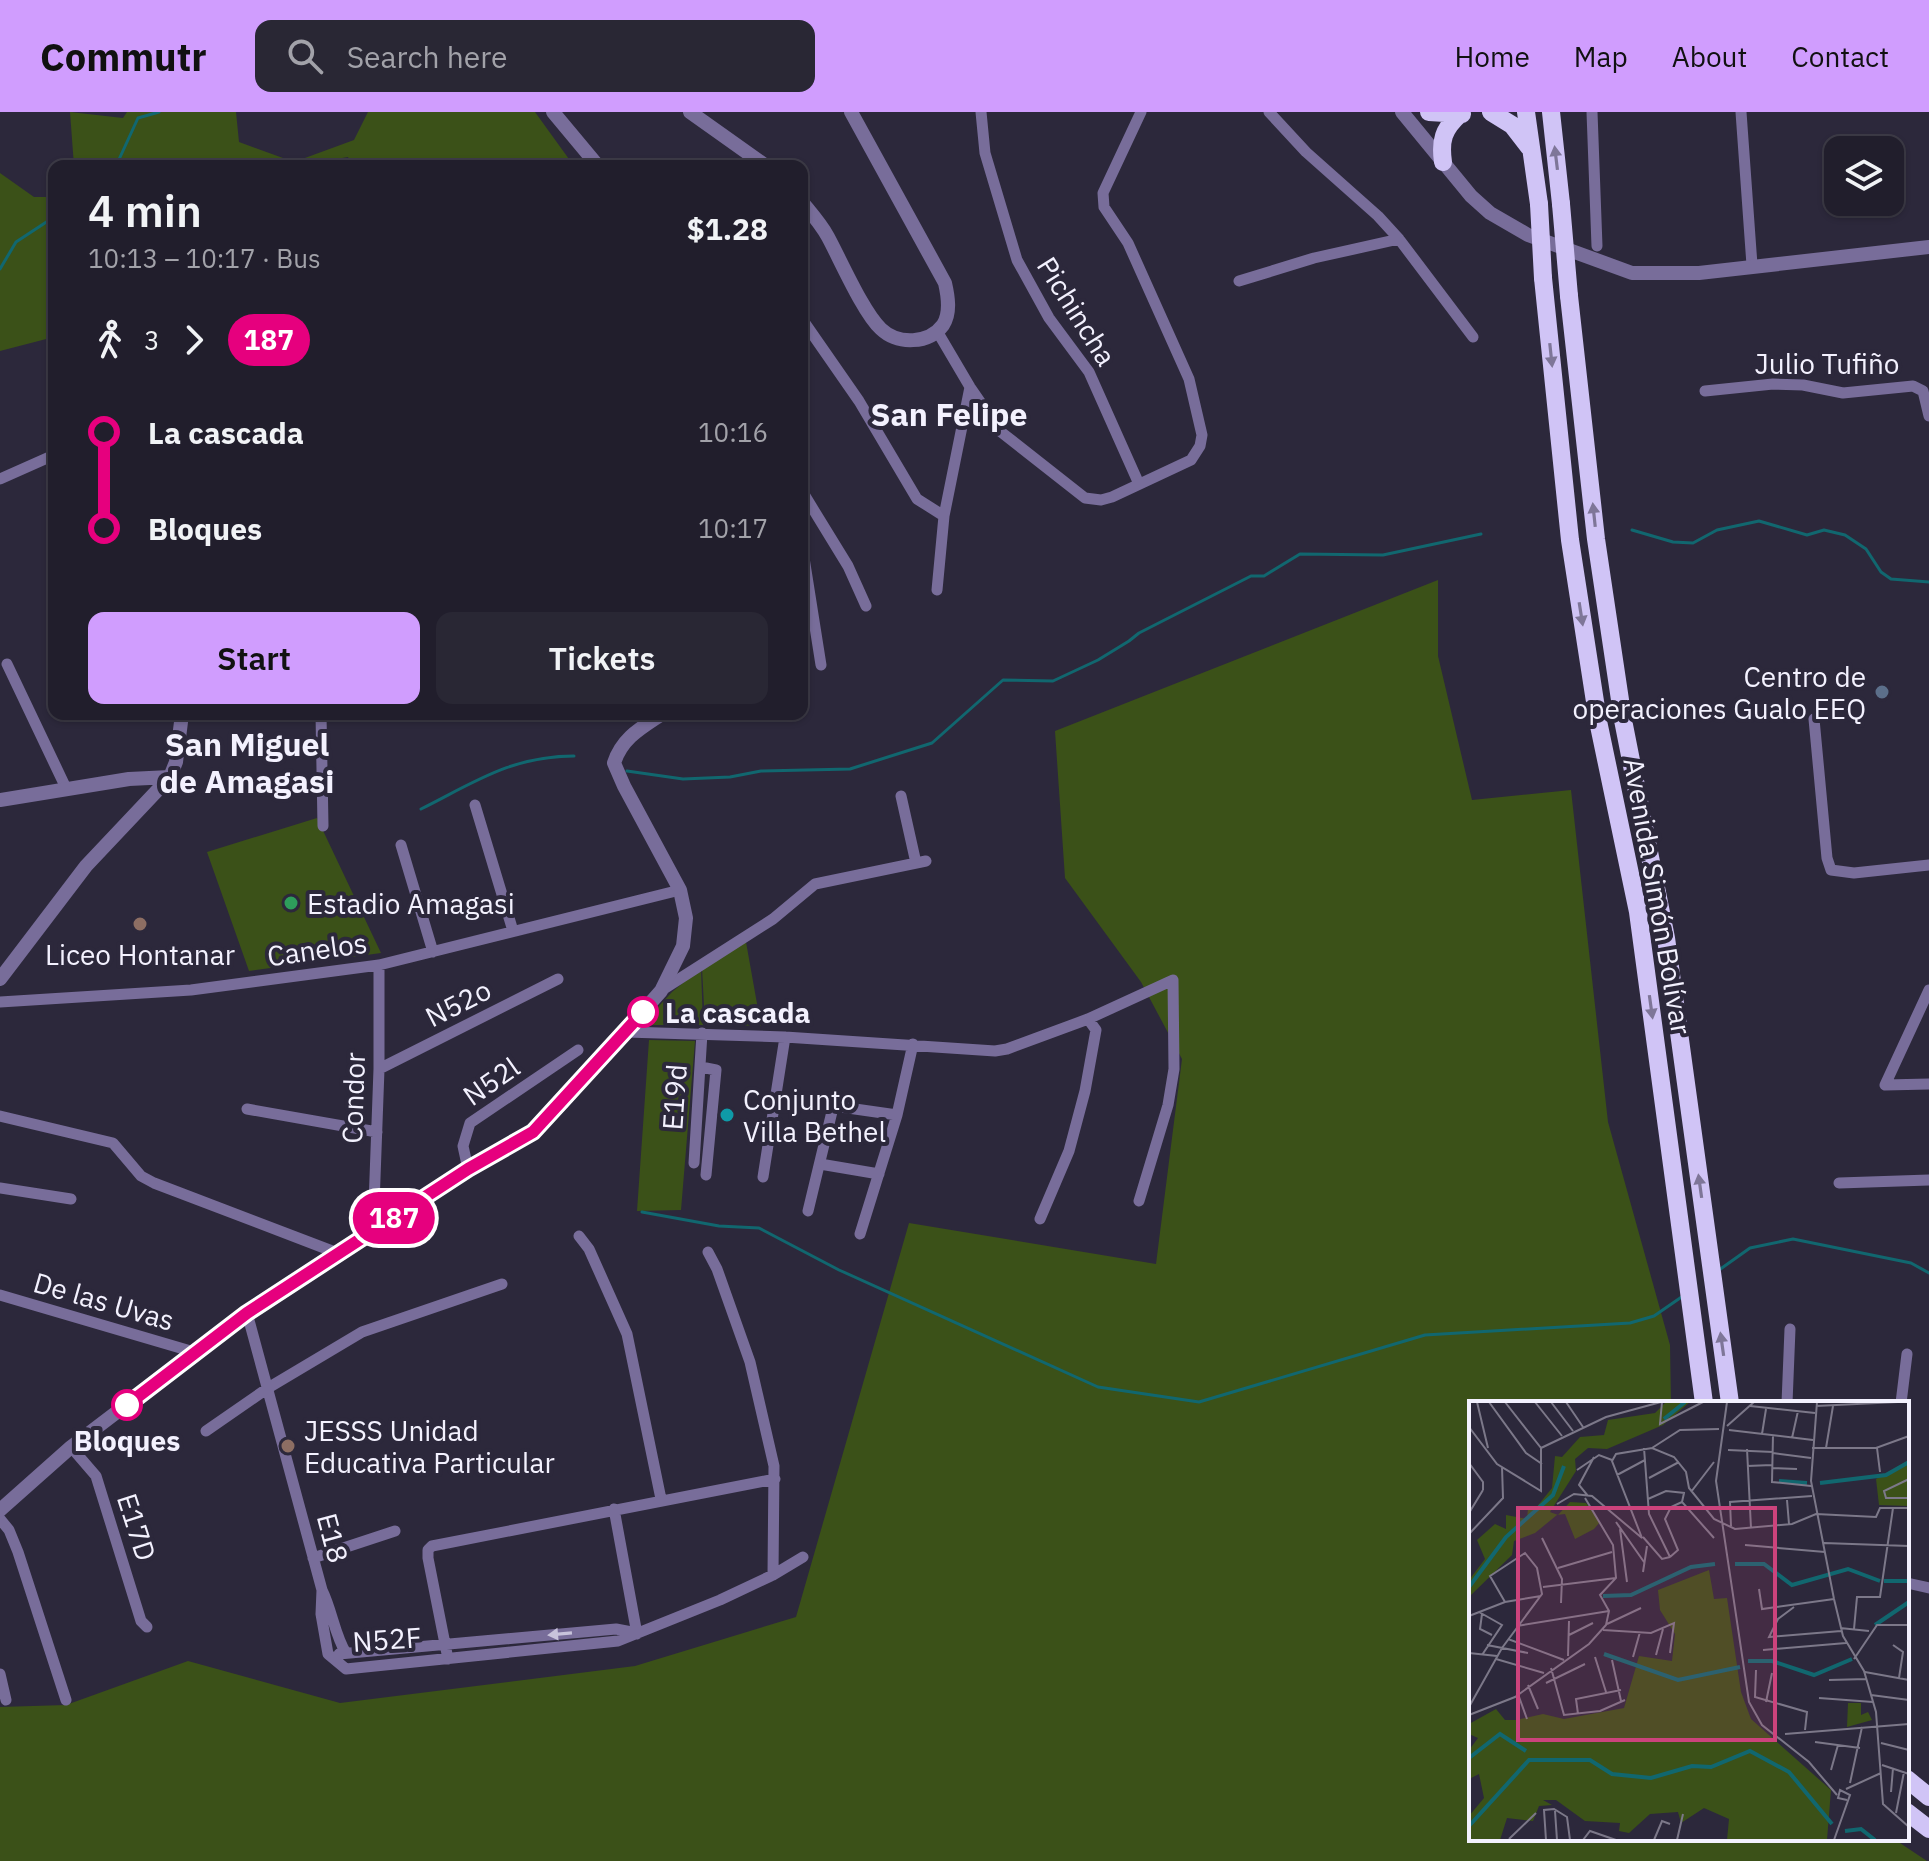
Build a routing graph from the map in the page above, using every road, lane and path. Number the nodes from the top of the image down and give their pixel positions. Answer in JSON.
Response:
{"nodes":[{"id":1,"x":553,"y":112,"type":"edge"},
{"id":2,"x":690,"y":112,"type":"edge"},
{"id":3,"x":851,"y":112,"type":"edge"},
{"id":4,"x":981,"y":112,"type":"edge"},
{"id":5,"x":1141,"y":112,"type":"edge"},
{"id":6,"x":1269,"y":112,"type":"edge"},
{"id":7,"x":1402,"y":112,"type":"edge"},
{"id":8,"x":1429,"y":112,"type":"edge"},
{"id":9,"x":1491,"y":112,"type":"edge"},
{"id":10,"x":1526,"y":112,"type":"edge"},
{"id":11,"x":1551,"y":112,"type":"edge"},
{"id":12,"x":1592,"y":112,"type":"edge"},
{"id":13,"x":1741,"y":112,"type":"edge"},
{"id":14,"x":1464,"y":113,"type":"edge"},
{"id":15,"x":1532,"y":149,"type":"junction"},
{"id":16,"x":593,"y":160,"type":"edge"},
{"id":17,"x":758,"y":160,"type":"edge"},
{"id":18,"x":1443,"y":162,"type":"junction"},
{"id":19,"x":808,"y":210,"type":"edge"},
{"id":20,"x":1399,"y":239,"type":"junction"},
{"id":21,"x":1597,"y":246,"type":"dead end"},
{"id":22,"x":1929,"y":247,"type":"edge"},
{"id":23,"x":1752,"y":265,"type":"junction"},
{"id":24,"x":1239,"y":281,"type":"dead end"},
{"id":25,"x":808,"y":328,"type":"edge"},
{"id":26,"x":937,"y":331,"type":"junction"},
{"id":27,"x":1473,"y":337,"type":"dead end"},
{"id":28,"x":970,"y":387,"type":"junction"},
{"id":29,"x":1705,"y":391,"type":"dead end"},
{"id":30,"x":1929,"y":416,"type":"edge"},
{"id":31,"x":48,"y":457,"type":"edge"},
{"id":32,"x":0,"y":479,"type":"edge"},
{"id":33,"x":1139,"y":484,"type":"junction"},
{"id":34,"x":808,"y":501,"type":"edge"},
{"id":35,"x":944,"y":516,"type":"junction"},
{"id":36,"x":808,"y":583,"type":"edge"},
{"id":37,"x":937,"y":590,"type":"dead end"},
{"id":38,"x":866,"y":606,"type":"dead end"},
{"id":39,"x":7,"y":664,"type":"dead end"},
{"id":40,"x":821,"y":665,"type":"dead end"},
{"id":41,"x":1814,"y":719,"type":"dead end"},
{"id":42,"x":181,"y":720,"type":"edge"},
{"id":43,"x":321,"y":720,"type":"edge"},
{"id":44,"x":653,"y":720,"type":"edge"},
{"id":45,"x":170,"y":777,"type":"junction"},
{"id":46,"x":66,"y":788,"type":"junction"},
{"id":47,"x":901,"y":796,"type":"dead end"},
{"id":48,"x":0,"y":800,"type":"edge"},
{"id":49,"x":475,"y":805,"type":"dead end"},
{"id":50,"x":323,"y":826,"type":"dead end"},
{"id":51,"x":401,"y":845,"type":"dead end"},
{"id":52,"x":1929,"y":865,"type":"edge"},
{"id":53,"x":680,"y":890,"type":"junction"},
{"id":54,"x":513,"y":931,"type":"junction"},
{"id":55,"x":433,"y":952,"type":"junction"},
{"id":56,"x":379,"y":965,"type":"junction"},
{"id":57,"x":0,"y":979,"type":"edge"},
{"id":58,"x":558,"y":979,"type":"dead end"},
{"id":59,"x":1929,"y":990,"type":"edge"},
{"id":60,"x":661,"y":991,"type":"junction"},
{"id":61,"x":0,"y":1002,"type":"edge"},
{"id":62,"x":1088,"y":1019,"type":"junction"},
{"id":63,"x":626,"y":1032,"type":"junction"},
{"id":64,"x":702,"y":1033,"type":"junction"},
{"id":65,"x":785,"y":1037,"type":"junction"},
{"id":66,"x":913,"y":1044,"type":"junction"},
{"id":67,"x":578,"y":1050,"type":"dead end"},
{"id":68,"x":701,"y":1067,"type":"junction"},
{"id":69,"x":379,"y":1069,"type":"junction"},
{"id":70,"x":1929,"y":1084,"type":"edge"},
{"id":71,"x":247,"y":1109,"type":"dead end"},
{"id":72,"x":897,"y":1115,"type":"junction"},
{"id":73,"x":0,"y":1116,"type":"edge"},
{"id":74,"x":377,"y":1132,"type":"junction"},
{"id":75,"x":694,"y":1163,"type":"dead end"},
{"id":76,"x":820,"y":1164,"type":"junction"},
{"id":77,"x":468,"y":1169,"type":"junction"},
{"id":78,"x":879,"y":1174,"type":"junction"},
{"id":79,"x":706,"y":1175,"type":"dead end"},
{"id":80,"x":763,"y":1177,"type":"dead end"},
{"id":81,"x":1929,"y":1180,"type":"edge"},
{"id":82,"x":1839,"y":1183,"type":"dead end"},
{"id":83,"x":0,"y":1188,"type":"edge"},
{"id":84,"x":71,"y":1199,"type":"dead end"},
{"id":85,"x":1139,"y":1201,"type":"dead end"},
{"id":86,"x":808,"y":1211,"type":"dead end"},
{"id":87,"x":1040,"y":1219,"type":"dead end"},
{"id":88,"x":373,"y":1232,"type":"junction"},
{"id":89,"x":860,"y":1234,"type":"dead end"},
{"id":90,"x":579,"y":1236,"type":"dead end"},
{"id":91,"x":708,"y":1252,"type":"dead end"},
{"id":92,"x":340,"y":1254,"type":"junction"},
{"id":93,"x":502,"y":1284,"type":"dead end"},
{"id":94,"x":0,"y":1295,"type":"edge"},
{"id":95,"x":247,"y":1313,"type":"junction"},
{"id":96,"x":1790,"y":1329,"type":"dead end"},
{"id":97,"x":194,"y":1352,"type":"junction"},
{"id":98,"x":1907,"y":1354,"type":"dead end"},
{"id":99,"x":268,"y":1388,"type":"junction"},
{"id":100,"x":1704,"y":1401,"type":"edge"},
{"id":101,"x":1730,"y":1401,"type":"edge"},
{"id":102,"x":1787,"y":1401,"type":"edge"},
{"id":103,"x":1901,"y":1401,"type":"edge"},
{"id":104,"x":206,"y":1431,"type":"dead end"},
{"id":105,"x":71,"y":1447,"type":"junction"},
{"id":106,"x":775,"y":1479,"type":"junction"},
{"id":107,"x":661,"y":1499,"type":"junction"},
{"id":108,"x":614,"y":1509,"type":"junction"},
{"id":109,"x":0,"y":1510,"type":"edge"},
{"id":110,"x":0,"y":1519,"type":"edge"},
{"id":111,"x":395,"y":1531,"type":"dead end"},
{"id":112,"x":803,"y":1557,"type":"dead end"},
{"id":113,"x":313,"y":1558,"type":"junction"},
{"id":114,"x":773,"y":1575,"type":"junction"},
{"id":115,"x":1909,"y":1583,"type":"edge"},
{"id":116,"x":1929,"y":1588,"type":"edge"},
{"id":117,"x":322,"y":1590,"type":"junction"},
{"id":118,"x":147,"y":1627,"type":"dead end"},
{"id":119,"x":637,"y":1634,"type":"junction"},
{"id":120,"x":445,"y":1645,"type":"junction"},
{"id":121,"x":346,"y":1653,"type":"junction"},
{"id":122,"x":328,"y":1654,"type":"junction"},
{"id":123,"x":448,"y":1659,"type":"junction"},
{"id":124,"x":0,"y":1674,"type":"edge"},
{"id":125,"x":6,"y":1700,"type":"dead end"},
{"id":126,"x":66,"y":1700,"type":"dead end"},
{"id":127,"x":1909,"y":1781,"type":"edge"},
{"id":128,"x":1929,"y":1797,"type":"edge"},
{"id":129,"x":1909,"y":1814,"type":"edge"},
{"id":130,"x":1929,"y":1829,"type":"edge"}],
"edges":[{"from":1,"to":16,"type":"street"},
{"from":2,"to":17,"type":"street"},
{"from":3,"to":26,"type":"street"},
{"from":4,"to":33,"type":"street","name":"Pichincha"},
{"from":5,"to":33,"type":"street"},
{"from":6,"to":20,"type":"street"},
{"from":7,"to":18,"type":"street"},
{"from":8,"to":14,"type":"highway"},
{"from":9,"to":15,"type":"highway"},
{"from":10,"to":15,"type":"highway","name":"Avenida Simón Bolívar"},
{"from":101,"to":11,"type":"highway","name":"Avenida Simón Bolívar","one_way":true,"bridge":true},
{"from":12,"to":21,"type":"street"},
{"from":13,"to":23,"type":"street"},
{"from":14,"to":18,"type":"highway"},
{"from":15,"to":100,"type":"highway","name":"Avenida Simón Bolívar","one_way":true,"bridge":true},
{"from":18,"to":23,"type":"street"},
{"from":19,"to":26,"type":"street"},
{"from":20,"to":24,"type":"street"},
{"from":20,"to":27,"type":"street"},
{"from":22,"to":23,"type":"street"},
{"from":25,"to":35,"type":"street"},
{"from":26,"to":28,"type":"street"},
{"from":28,"to":33,"type":"street"},
{"from":28,"to":35,"type":"street"},
{"from":29,"to":30,"type":"street","name":"Julio Tufiño"},
{"from":31,"to":32,"type":"street"},
{"from":34,"to":38,"type":"street"},
{"from":35,"to":37,"type":"street"},
{"from":36,"to":40,"type":"street"},
{"from":39,"to":46,"type":"street"},
{"from":41,"to":52,"type":"street"},
{"from":42,"to":45,"type":"street"},
{"from":43,"to":50,"type":"street"},
{"from":44,"to":53,"type":"street"},
{"from":45,"to":46,"type":"street"},
{"from":45,"to":57,"type":"street"},
{"from":46,"to":48,"type":"street"},
{"from":47,"to":60,"type":"street"},
{"from":49,"to":54,"type":"street"},
{"from":51,"to":55,"type":"street"},
{"from":53,"to":54,"type":"street","name":"Canelos"},
{"from":53,"to":60,"type":"street"},
{"from":54,"to":55,"type":"street","name":"Canelos"},
{"from":55,"to":56,"type":"street","name":"Canelos"},
{"from":56,"to":61,"type":"street","name":"Canelos"},
{"from":56,"to":69,"type":"street","name":"Condor"},
{"from":58,"to":69,"type":"street","name":"N52o"},
{"from":59,"to":70,"type":"street"},
{"from":60,"to":63,"type":"street"},
{"from":62,"to":66,"type":"street"},
{"from":62,"to":85,"type":"street"},
{"from":62,"to":87,"type":"street"},
{"from":63,"to":64,"type":"street"},
{"from":63,"to":77,"type":"street"},
{"from":64,"to":65,"type":"street"},
{"from":64,"to":68,"type":"street","name":"E19d"},
{"from":65,"to":66,"type":"street"},
{"from":65,"to":80,"type":"street"},
{"from":66,"to":72,"type":"street"},
{"from":67,"to":77,"type":"street","name":"N52l"},
{"from":68,"to":75,"type":"street","name":"E19d"},
{"from":68,"to":79,"type":"street"},
{"from":69,"to":74,"type":"street","name":"Condor"},
{"from":71,"to":74,"type":"street"},
{"from":72,"to":76,"type":"street"},
{"from":72,"to":78,"type":"street"},
{"from":73,"to":92,"type":"street"},
{"from":74,"to":88,"type":"street","name":"Condor"},
{"from":76,"to":78,"type":"street"},
{"from":76,"to":86,"type":"street"},
{"from":77,"to":88,"type":"street"},
{"from":78,"to":89,"type":"street"},
{"from":81,"to":82,"type":"street"},
{"from":83,"to":84,"type":"street"},
{"from":88,"to":92,"type":"street"},
{"from":90,"to":107,"type":"street"},
{"from":91,"to":106,"type":"street"},
{"from":92,"to":95,"type":"street"},
{"from":93,"to":99,"type":"street"},
{"from":94,"to":97,"type":"street","name":"De las Uvas"},
{"from":95,"to":97,"type":"street"},
{"from":95,"to":99,"type":"street","name":"E18"},
{"from":96,"to":102,"type":"street"},
{"from":97,"to":105,"type":"street"},
{"from":98,"to":103,"type":"street"},
{"from":99,"to":104,"type":"street"},
{"from":99,"to":113,"type":"street","name":"E18"},
{"from":105,"to":109,"type":"street"},
{"from":105,"to":118,"type":"street","name":"E17D"},
{"from":106,"to":107,"type":"street"},
{"from":106,"to":114,"type":"street"},
{"from":107,"to":108,"type":"street"},
{"from":108,"to":119,"type":"street"},
{"from":108,"to":120,"type":"street"},
{"from":110,"to":126,"type":"street"},
{"from":111,"to":113,"type":"street"},
{"from":112,"to":114,"type":"street","name":"N52F"},
{"from":113,"to":117,"type":"street","name":"E18"},
{"from":114,"to":119,"type":"street","name":"N52F"},
{"from":115,"to":116,"type":"street"},
{"from":117,"to":121,"type":"street","name":"N52F"},
{"from":117,"to":122,"type":"street","name":"N52F"},
{"from":119,"to":120,"type":"street","name":"N52F","one_way":true},
{"from":119,"to":123,"type":"street","name":"N52F"},
{"from":120,"to":121,"type":"street","name":"N52F"},
{"from":120,"to":123,"type":"street"},
{"from":121,"to":122,"type":"street"},
{"from":122,"to":123,"type":"street","name":"N52F"},
{"from":124,"to":125,"type":"street"},
{"from":127,"to":128,"type":"highway"},
{"from":129,"to":130,"type":"highway"}]}
